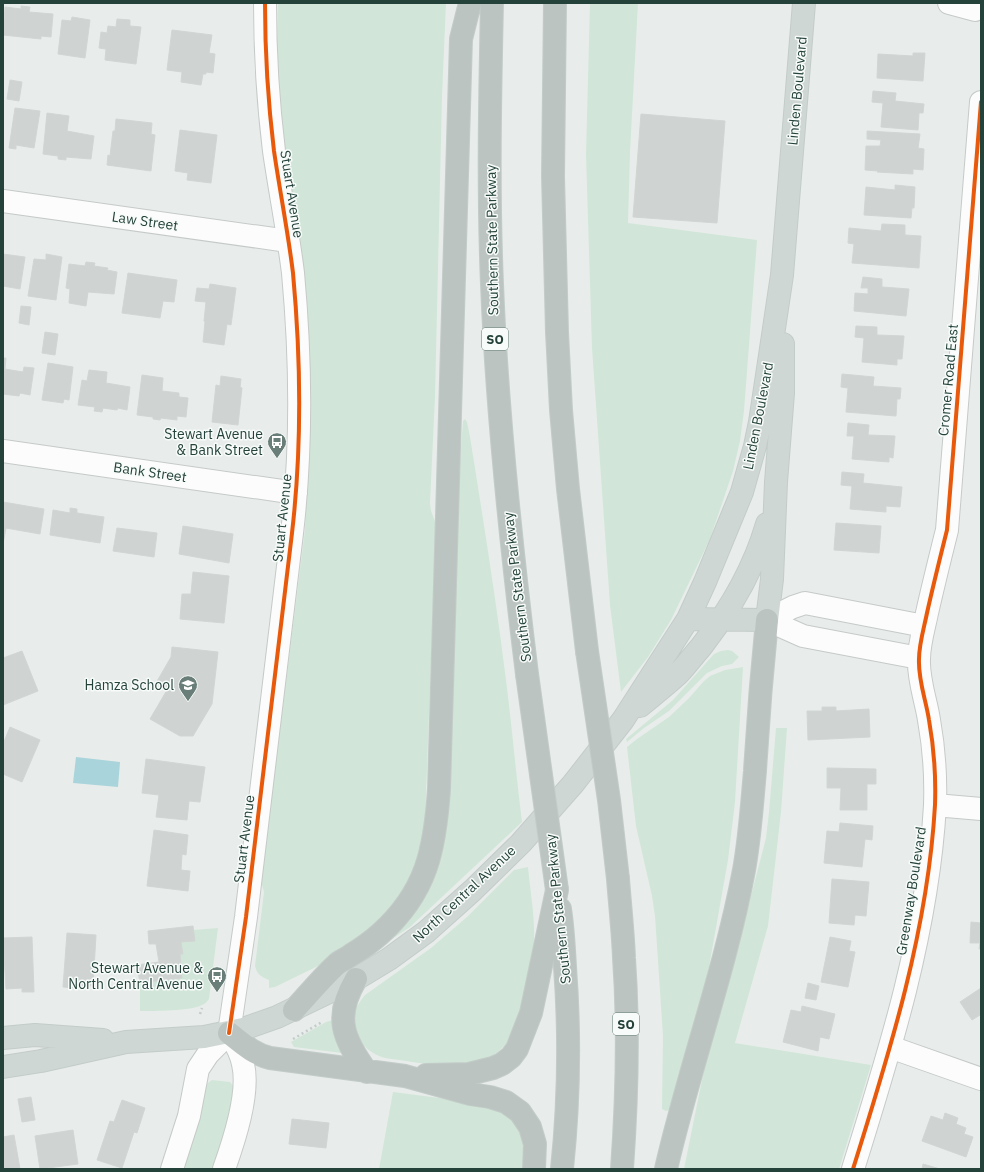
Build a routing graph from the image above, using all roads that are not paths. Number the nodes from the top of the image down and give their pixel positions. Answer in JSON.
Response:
{"nodes":[{"id":1,"x":265,"y":3,"type":"edge"},
{"id":2,"x":470,"y":3,"type":"edge"},
{"id":3,"x":492,"y":3,"type":"edge"},
{"id":4,"x":555,"y":3,"type":"edge"},
{"id":5,"x":804,"y":3,"type":"edge"},
{"id":6,"x":949,"y":3,"type":"edge"},
{"id":7,"x":977,"y":12,"type":"edge"},
{"id":8,"x":981,"y":102,"type":"edge"},
{"id":9,"x":3,"y":201,"type":"edge"},
{"id":10,"x":288,"y":241,"type":"junction"},
{"id":11,"x":782,"y":275,"type":"junction"},
{"id":12,"x":3,"y":451,"type":"edge"},
{"id":13,"x":776,"y":482,"type":"junction"},
{"id":14,"x":296,"y":493,"type":"junction"},
{"id":15,"x":856,"y":614,"type":"junction"},
{"id":16,"x":688,"y":619,"type":"junction"},
{"id":17,"x":721,"y":619,"type":"junction"},
{"id":18,"x":767,"y":620,"type":"junction"},
{"id":19,"x":924,"y":626,"type":"junction"},
{"id":20,"x":851,"y":646,"type":"junction"},
{"id":21,"x":919,"y":658,"type":"junction"},
{"id":22,"x":623,"y":720,"type":"junction"},
{"id":23,"x":934,"y":805,"type":"junction"},
{"id":24,"x":981,"y":809,"type":"edge"},
{"id":25,"x":557,"y":890,"type":"junction"},
{"id":26,"x":356,"y":979,"type":"junction"},
{"id":27,"x":294,"y":1010,"type":"junction"},
{"id":28,"x":229,"y":1033,"type":"junction"},
{"id":29,"x":3,"y":1038,"type":"edge"},
{"id":30,"x":126,"y":1042,"type":"junction"},
{"id":31,"x":890,"y":1047,"type":"junction"},
{"id":32,"x":3,"y":1067,"type":"edge"},
{"id":33,"x":367,"y":1072,"type":"junction"},
{"id":34,"x":405,"y":1076,"type":"junction"},
{"id":35,"x":981,"y":1079,"type":"edge"},
{"id":36,"x":172,"y":1169,"type":"edge"},
{"id":37,"x":224,"y":1169,"type":"edge"},
{"id":38,"x":534,"y":1169,"type":"edge"},
{"id":39,"x":562,"y":1169,"type":"edge"},
{"id":40,"x":622,"y":1169,"type":"edge"},
{"id":41,"x":666,"y":1169,"type":"edge"},
{"id":42,"x":853,"y":1169,"type":"edge"}],
"edges":[{"from":1,"to":10,"type":"street","name":"Stuart Avenue"},
{"from":2,"to":27,"type":"highway"},
{"from":3,"to":25,"type":"highway","name":"Southern State Parkway","number":"SO","bridge":true},
{"from":4,"to":40,"type":"highway","number":"SO","bridge":true},
{"from":5,"to":11,"type":"main road","name":"Linden Boulevard"},
{"from":6,"to":7,"type":"street"},
{"from":8,"to":19,"type":"street","name":"Cromer Road East"},
{"from":9,"to":10,"type":"street","name":"Law Street"},
{"from":10,"to":14,"type":"street","name":"Stuart Avenue"},
{"from":11,"to":13,"type":"main road","name":"Linden Boulevard"},
{"from":11,"to":16,"type":"main road","name":"Linden Boulevard"},
{"from":12,"to":14,"type":"street","name":"Bank Street"},
{"from":13,"to":17,"type":"main road","name":"Linden Boulevard"},
{"from":13,"to":18,"type":"main road","name":"Linden Boulevard"},
{"from":14,"to":28,"type":"street","name":"Stuart Avenue"},
{"from":15,"to":18,"type":"street"},
{"from":15,"to":19,"type":"street"},
{"from":15,"to":20,"type":"street"},
{"from":16,"to":17,"type":"main road"},
{"from":16,"to":22,"type":"main road","name":"North Central Avenue"},
{"from":17,"to":18,"type":"main road"},
{"from":17,"to":22,"type":"main road","name":"North Central Avenue"},
{"from":18,"to":20,"type":"street"},
{"from":18,"to":41,"type":"highway"},
{"from":19,"to":21,"type":"street","name":"Cromer Road East"},
{"from":20,"to":21,"type":"street"},
{"from":21,"to":23,"type":"street","name":"Greenway Boulevard"},
{"from":22,"to":26,"type":"main road","name":"North Central Avenue"},
{"from":23,"to":24,"type":"street"},
{"from":23,"to":31,"type":"street","name":"Greenway Boulevard"},
{"from":25,"to":34,"type":"highway"},
{"from":25,"to":39,"type":"highway","name":"Southern State Parkway","number":"SO"},
{"from":26,"to":27,"type":"main road","name":"North Central Avenue"},
{"from":26,"to":33,"type":"highway"},
{"from":27,"to":28,"type":"main road","name":"North Central Avenue"},
{"from":28,"to":30,"type":"main road","name":"North Central Avenue"},
{"from":28,"to":33,"type":"highway"},
{"from":28,"to":36,"type":"street"},
{"from":28,"to":37,"type":"street"},
{"from":29,"to":30,"type":"main road","name":"North Central Avenue"},
{"from":30,"to":32,"type":"main road","name":"North Central Avenue"},
{"from":31,"to":35,"type":"street"},
{"from":31,"to":42,"type":"street","name":"Greenway Boulevard"},
{"from":33,"to":34,"type":"highway"},
{"from":34,"to":38,"type":"highway"}]}
